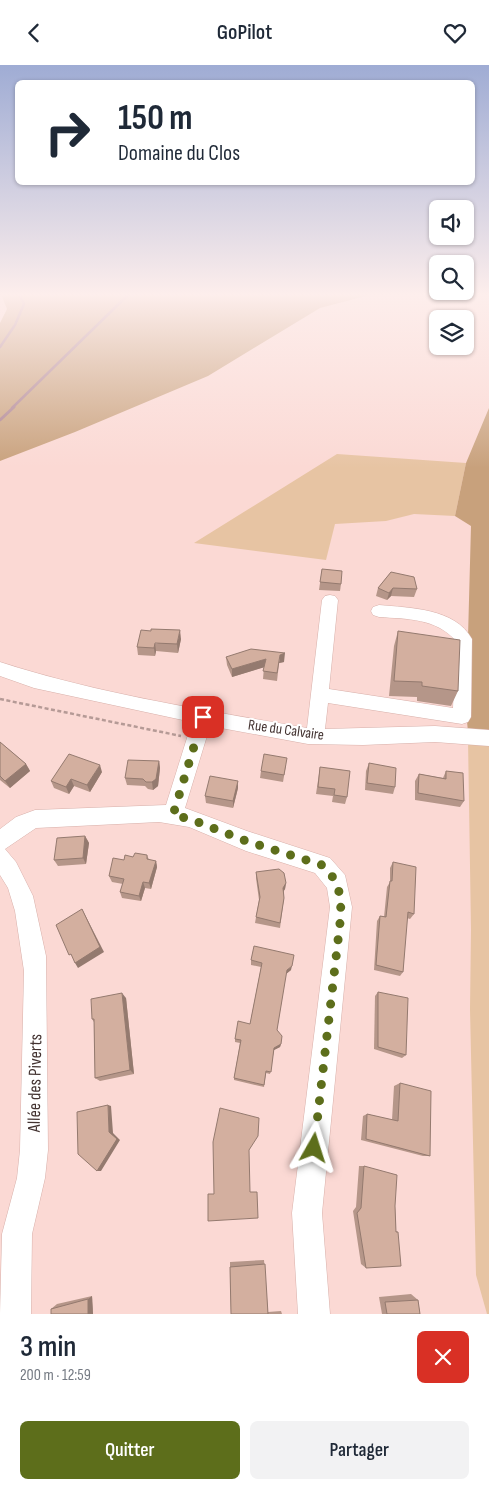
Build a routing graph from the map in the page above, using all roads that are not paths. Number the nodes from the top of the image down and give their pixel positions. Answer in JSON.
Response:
{"nodes":[{"id":1,"x":330,"y":600,"type":"dead end"},
{"id":2,"x":379,"y":611,"type":"dead end"},
{"id":3,"x":0,"y":669,"type":"edge"},
{"id":4,"x":321,"y":695,"type":"junction"},
{"id":5,"x":203,"y":717,"type":"junction"},
{"id":6,"x":316,"y":736,"type":"junction"},
{"id":7,"x":489,"y":739,"type":"edge"},
{"id":8,"x":173,"y":815,"type":"junction"},
{"id":9,"x":0,"y":841,"type":"edge"},
{"id":10,"x":0,"y":857,"type":"edge"},
{"id":11,"x":15,"y":1314,"type":"edge"},
{"id":12,"x":314,"y":1314,"type":"edge"}],
"edges":[{"from":1,"to":4,"type":"street"},
{"from":2,"to":4,"type":"street"},
{"from":3,"to":5,"type":"street","name":"Rue du Calvaire"},
{"from":4,"to":6,"type":"street"},
{"from":5,"to":6,"type":"street","name":"Rue du Calvaire"},
{"from":5,"to":8,"type":"street"},
{"from":6,"to":7,"type":"street","name":"Rue du Calvaire"},
{"from":8,"to":9,"type":"street"},
{"from":8,"to":12,"type":"street"},
{"from":10,"to":11,"type":"street","name":"Allée des Piverts"}]}
